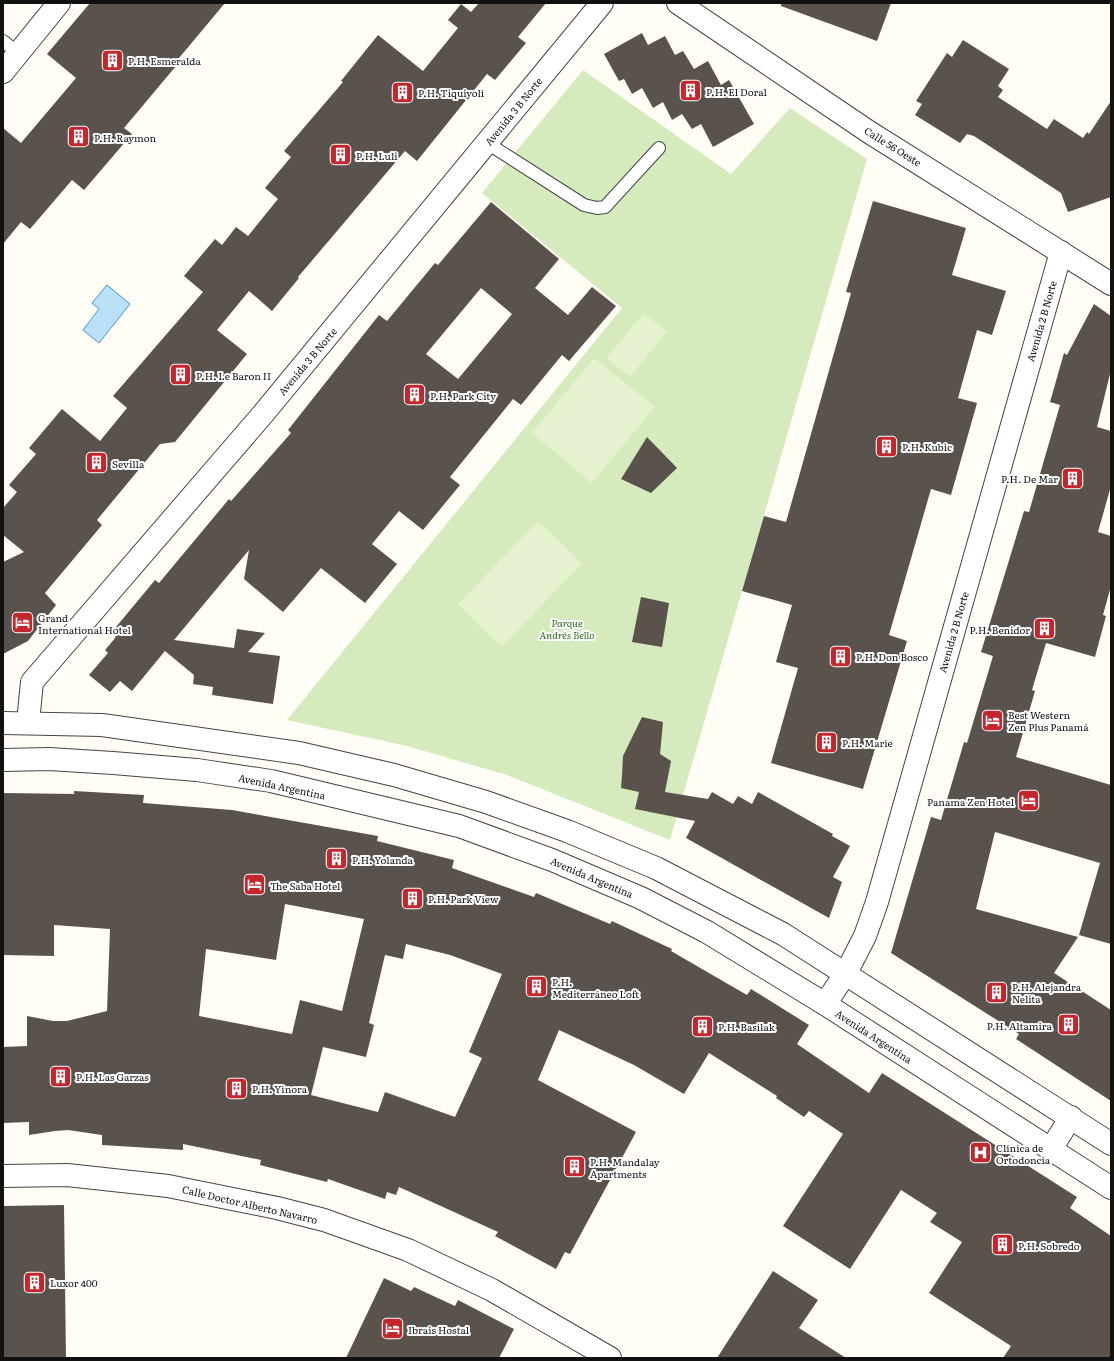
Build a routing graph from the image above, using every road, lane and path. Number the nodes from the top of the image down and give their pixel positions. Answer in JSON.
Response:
{"nodes":[{"id":1,"x":59,"y":3,"type":"edge"},
{"id":2,"x":602,"y":3,"type":"edge"},
{"id":3,"x":678,"y":3,"type":"edge"},
{"id":4,"x":11,"y":47,"type":"edge"},
{"id":5,"x":3,"y":72,"type":"edge"},
{"id":6,"x":487,"y":143,"type":"junction"},
{"id":7,"x":659,"y":148,"type":"dead end"},
{"id":8,"x":1061,"y":252,"type":"junction"},
{"id":9,"x":1111,"y":284,"type":"edge"},
{"id":10,"x":28,"y":722,"type":"junction"},
{"id":11,"x":3,"y":723,"type":"edge"},
{"id":12,"x":3,"y":760,"type":"edge"},
{"id":13,"x":846,"y":973,"type":"junction"},
{"id":14,"x":825,"y":1004,"type":"junction"},
{"id":15,"x":1071,"y":1117,"type":"junction"},
{"id":16,"x":1111,"y":1144,"type":"edge"},
{"id":17,"x":1051,"y":1149,"type":"junction"},
{"id":18,"x":3,"y":1176,"type":"edge"},
{"id":19,"x":1111,"y":1188,"type":"edge"},
{"id":20,"x":610,"y":1358,"type":"edge"}],
"edges":[{"from":1,"to":4,"type":"street"},
{"from":2,"to":6,"type":"street","name":"Avenida 3 B Norte"},
{"from":3,"to":8,"type":"street","name":"Calle 56 Oeste"},
{"from":4,"to":5,"type":"street"},
{"from":6,"to":7,"type":"lane"},
{"from":6,"to":10,"type":"street","name":"Avenida 3 B Norte"},
{"from":8,"to":9,"type":"street","name":"Calle 56 Oeste"},
{"from":8,"to":13,"type":"street","name":"Avenida 2 B Norte"},
{"from":10,"to":11,"type":"street"},
{"from":10,"to":13,"type":"street"},
{"from":12,"to":14,"type":"street","name":"Avenida Argentina"},
{"from":13,"to":14,"type":"street","name":"Avenida 2 B Norte"},
{"from":13,"to":15,"type":"street"},
{"from":14,"to":17,"type":"street","name":"Avenida Argentina"},
{"from":15,"to":16,"type":"street"},
{"from":15,"to":17,"type":"street"},
{"from":17,"to":19,"type":"street","name":"Avenida Argentina"},
{"from":18,"to":20,"type":"street","name":"Calle Doctor Alberto Navarro"}]}
